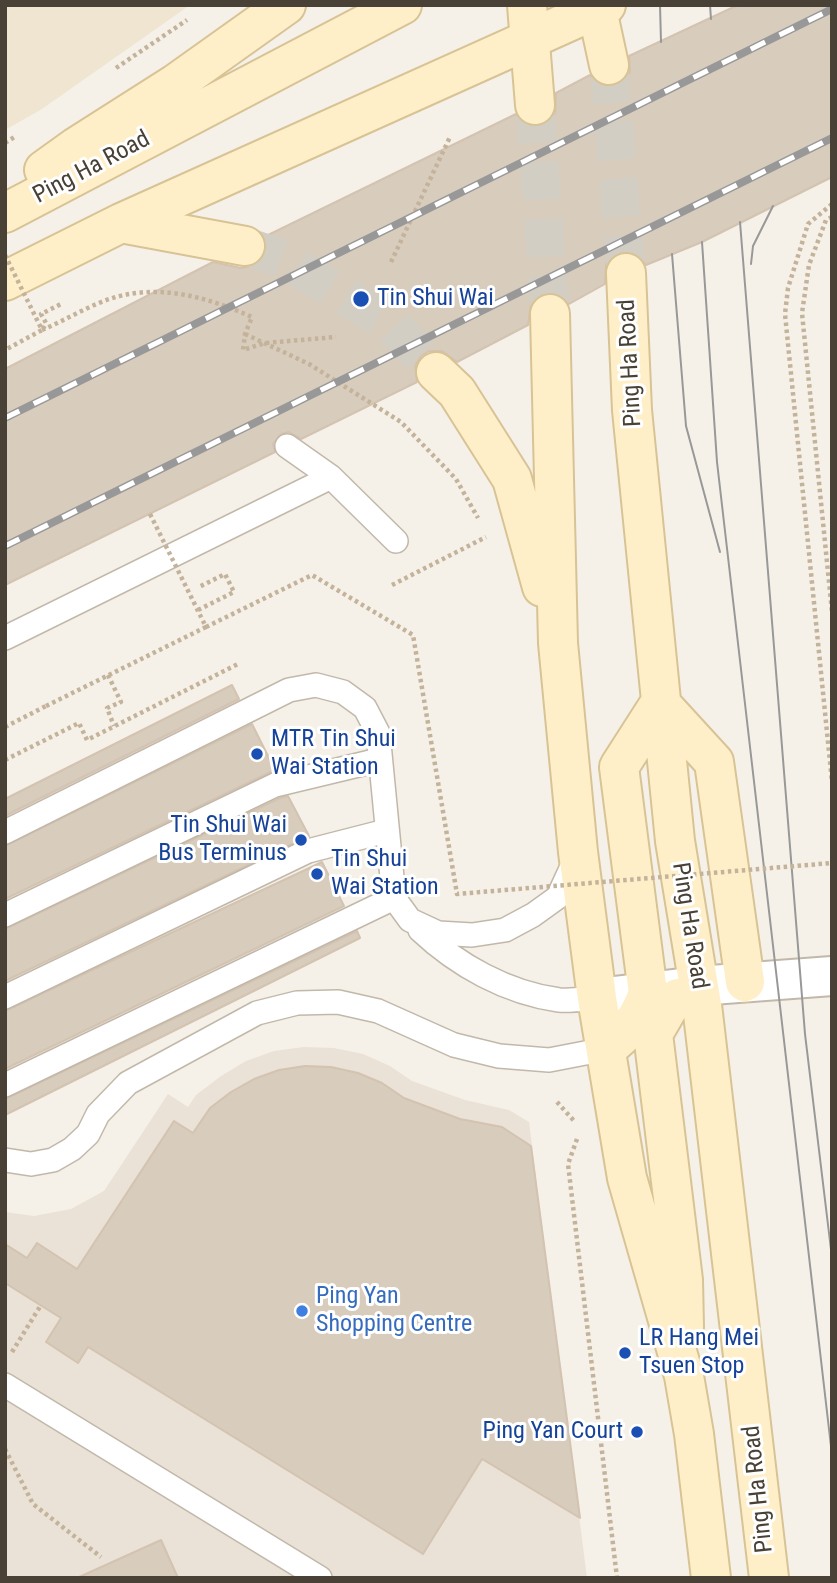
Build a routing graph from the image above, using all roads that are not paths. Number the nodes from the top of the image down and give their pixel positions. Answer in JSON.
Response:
{"nodes":[{"id":1,"x":286,"y":5,"type":"edge"},
{"id":2,"x":402,"y":5,"type":"edge"},
{"id":3,"x":599,"y":7,"type":"edge"},
{"id":4,"x":528,"y":23,"type":"edge"},
{"id":5,"x":609,"y":65,"type":"tunnel mouth"},
{"id":6,"x":535,"y":104,"type":"tunnel mouth"},
{"id":7,"x":5,"y":198,"type":"edge"},
{"id":8,"x":5,"y":213,"type":"edge"},
{"id":9,"x":121,"y":223,"type":"junction"},
{"id":10,"x":245,"y":246,"type":"tunnel mouth"},
{"id":11,"x":626,"y":273,"type":"tunnel mouth"},
{"id":12,"x":5,"y":281,"type":"edge"},
{"id":13,"x":550,"y":314,"type":"tunnel mouth"},
{"id":14,"x":436,"y":372,"type":"tunnel mouth"},
{"id":15,"x":288,"y":446,"type":"dead end"},
{"id":16,"x":331,"y":477,"type":"junction"},
{"id":17,"x":397,"y":541,"type":"dead end"},
{"id":18,"x":5,"y":638,"type":"edge"},
{"id":19,"x":558,"y":643,"type":"junction"},
{"id":20,"x":660,"y":703,"type":"junction"},
{"id":21,"x":379,"y":760,"type":"junction"},
{"id":22,"x":386,"y":831,"type":"junction"},
{"id":23,"x":5,"y":832,"type":"edge"},
{"id":24,"x":579,"y":852,"type":"junction"},
{"id":25,"x":394,"y":898,"type":"junction"},
{"id":26,"x":5,"y":915,"type":"edge"},
{"id":27,"x":410,"y":920,"type":"junction"},
{"id":28,"x":832,"y":976,"type":"edge"},
{"id":29,"x":745,"y":982,"type":"junction"},
{"id":30,"x":648,"y":993,"type":"junction"},
{"id":31,"x":5,"y":996,"type":"edge"},
{"id":32,"x":700,"y":996,"type":"junction"},
{"id":33,"x":597,"y":998,"type":"junction"},
{"id":34,"x":653,"y":1034,"type":"junction"},
{"id":35,"x":606,"y":1049,"type":"junction"},
{"id":36,"x":5,"y":1085,"type":"edge"},
{"id":37,"x":5,"y":1160,"type":"edge"},
{"id":38,"x":684,"y":1376,"type":"junction"},
{"id":39,"x":5,"y":1385,"type":"edge"},
{"id":40,"x":320,"y":1578,"type":"edge"},
{"id":41,"x":711,"y":1578,"type":"edge"},
{"id":42,"x":769,"y":1578,"type":"edge"}],
"edges":[{"from":1,"to":7,"type":"street"},
{"from":2,"to":8,"type":"street","name":"Ping Ha Road"},
{"from":3,"to":4,"type":"street"},
{"from":3,"to":5,"type":"street"},
{"from":4,"to":6,"type":"street"},
{"from":4,"to":9,"type":"street"},
{"from":9,"to":10,"type":"street"},
{"from":9,"to":12,"type":"street"},
{"from":11,"to":20,"type":"street","name":"Ping Ha Road"},
{"from":13,"to":19,"type":"street"},
{"from":14,"to":19,"type":"street"},
{"from":15,"to":16,"type":"lane"},
{"from":16,"to":17,"type":"lane"},
{"from":16,"to":18,"type":"lane"},
{"from":19,"to":24,"type":"street"},
{"from":20,"to":29,"type":"street"},
{"from":20,"to":30,"type":"street"},
{"from":20,"to":32,"type":"street","name":"Ping Ha Road"},
{"from":21,"to":22,"type":"lane"},
{"from":21,"to":23,"type":"lane"},
{"from":21,"to":26,"type":"lane"},
{"from":22,"to":25,"type":"lane"},
{"from":22,"to":31,"type":"lane"},
{"from":24,"to":27,"type":"lane"},
{"from":24,"to":33,"type":"street"},
{"from":25,"to":27,"type":"lane"},
{"from":25,"to":36,"type":"lane"},
{"from":27,"to":33,"type":"lane"},
{"from":28,"to":29,"type":"street"},
{"from":29,"to":32,"type":"street"},
{"from":30,"to":32,"type":"street"},
{"from":30,"to":33,"type":"street"},
{"from":30,"to":35,"type":"street"},
{"from":32,"to":34,"type":"street"},
{"from":32,"to":42,"type":"street","name":"Ping Ha Road"},
{"from":33,"to":35,"type":"street"},
{"from":34,"to":35,"type":"street"},
{"from":34,"to":38,"type":"street"},
{"from":35,"to":37,"type":"lane"},
{"from":35,"to":38,"type":"street"},
{"from":38,"to":41,"type":"street"},
{"from":39,"to":40,"type":"lane"}]}
